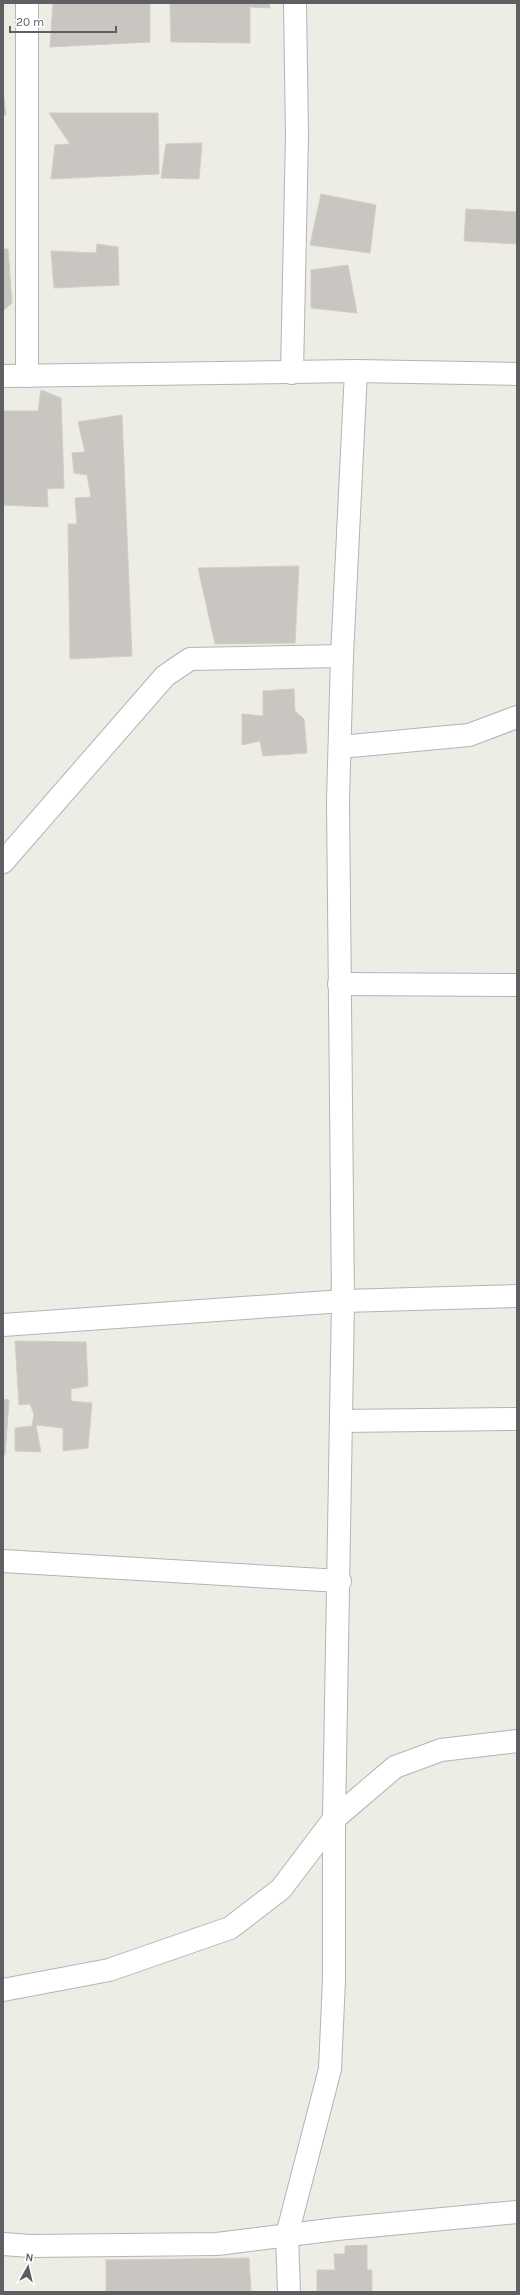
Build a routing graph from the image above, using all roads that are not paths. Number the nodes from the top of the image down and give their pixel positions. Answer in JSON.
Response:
{"nodes":[{"id":1,"x":27,"y":3,"type":"edge"},
{"id":2,"x":295,"y":3,"type":"edge"},
{"id":3,"x":356,"y":371,"type":"junction"},
{"id":4,"x":292,"y":373,"type":"junction"},
{"id":5,"x":517,"y":374,"type":"edge"},
{"id":6,"x":3,"y":376,"type":"edge"},
{"id":7,"x":27,"y":376,"type":"junction"},
{"id":8,"x":342,"y":656,"type":"junction"},
{"id":9,"x":517,"y":717,"type":"edge"},
{"id":10,"x":340,"y":747,"type":"junction"},
{"id":11,"x":3,"y":862,"type":"edge"},
{"id":12,"x":339,"y":984,"type":"junction"},
{"id":13,"x":517,"y":985,"type":"edge"},
{"id":14,"x":517,"y":1296,"type":"edge"},
{"id":15,"x":342,"y":1301,"type":"junction"},
{"id":16,"x":3,"y":1325,"type":"edge"},
{"id":17,"x":517,"y":1419,"type":"edge"},
{"id":18,"x":341,"y":1421,"type":"junction"},
{"id":19,"x":3,"y":1561,"type":"edge"},
{"id":20,"x":340,"y":1581,"type":"junction"},
{"id":21,"x":517,"y":1741,"type":"edge"},
{"id":22,"x":334,"y":1819,"type":"junction"},
{"id":23,"x":3,"y":1990,"type":"edge"},
{"id":24,"x":517,"y":2212,"type":"edge"},
{"id":25,"x":288,"y":2235,"type":"junction"},
{"id":26,"x":3,"y":2244,"type":"edge"},
{"id":27,"x":289,"y":2292,"type":"edge"}],
"edges":[{"from":1,"to":7,"type":"street"},
{"from":2,"to":4,"type":"street"},
{"from":3,"to":4,"type":"street"},
{"from":3,"to":5,"type":"street"},
{"from":3,"to":8,"type":"street"},
{"from":4,"to":7,"type":"street"},
{"from":6,"to":7,"type":"street"},
{"from":8,"to":10,"type":"street"},
{"from":8,"to":11,"type":"street"},
{"from":9,"to":10,"type":"street"},
{"from":10,"to":12,"type":"street"},
{"from":12,"to":13,"type":"street"},
{"from":12,"to":15,"type":"street"},
{"from":14,"to":15,"type":"street"},
{"from":15,"to":16,"type":"street"},
{"from":15,"to":18,"type":"street"},
{"from":17,"to":18,"type":"street"},
{"from":18,"to":20,"type":"street"},
{"from":19,"to":20,"type":"street"},
{"from":20,"to":22,"type":"street"},
{"from":21,"to":22,"type":"street"},
{"from":22,"to":23,"type":"street"},
{"from":22,"to":25,"type":"street"},
{"from":24,"to":25,"type":"street"},
{"from":25,"to":26,"type":"street"},
{"from":25,"to":27,"type":"street"}]}
